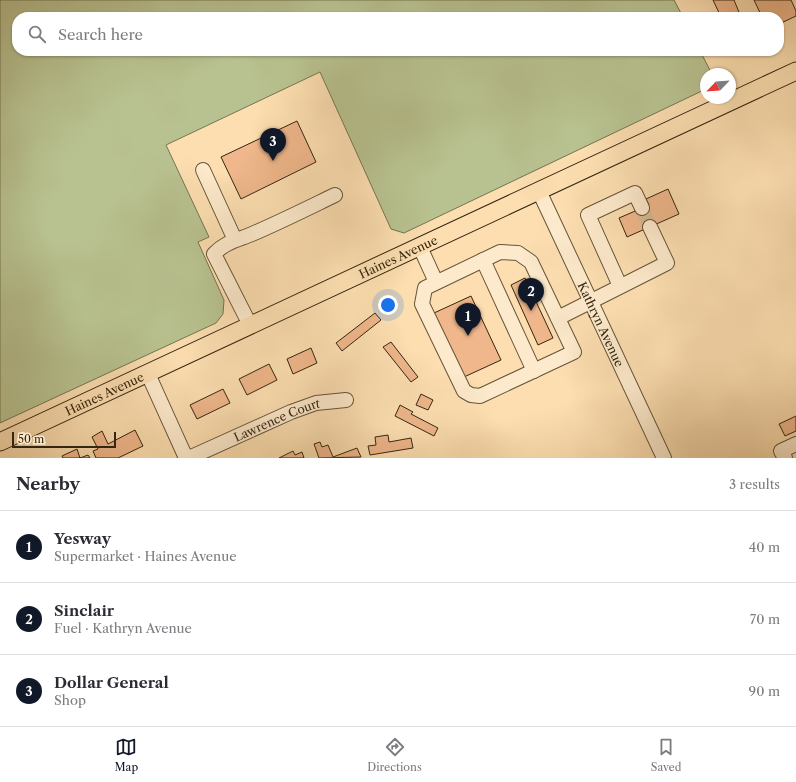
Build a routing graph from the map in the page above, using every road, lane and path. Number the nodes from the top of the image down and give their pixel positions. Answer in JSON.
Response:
{"nodes":[{"id":1,"x":796,"y":71,"type":"edge"},
{"id":2,"x":203,"y":170,"type":"dead end"},
{"id":3,"x":539,"y":191,"type":"junction"},
{"id":4,"x":335,"y":195,"type":"dead end"},
{"id":5,"x":642,"y":208,"type":"tunnel mouth"},
{"id":6,"x":650,"y":227,"type":"tunnel mouth"},
{"id":7,"x":235,"y":240,"type":"junction"},
{"id":8,"x":420,"y":247,"type":"junction"},
{"id":9,"x":483,"y":260,"type":"junction"},
{"id":10,"x":436,"y":282,"type":"junction"},
{"id":11,"x":620,"y":286,"type":"junction"},
{"id":12,"x":590,"y":301,"type":"junction"},
{"id":13,"x":558,"y":318,"type":"junction"},
{"id":14,"x":250,"y":324,"type":"junction"},
{"id":15,"x":534,"y":371,"type":"junction"},
{"id":16,"x":148,"y":374,"type":"junction"},
{"id":17,"x":346,"y":400,"type":"dead end"},
{"id":18,"x":0,"y":442,"type":"edge"},
{"id":19,"x":796,"y":444,"type":"edge"},
{"id":20,"x":188,"y":458,"type":"edge"},
{"id":21,"x":664,"y":458,"type":"edge"},
{"id":22,"x":785,"y":458,"type":"edge"}],
"edges":[{"from":1,"to":3,"type":"main road","name":"Haines Avenue"},
{"from":2,"to":7,"type":"street"},
{"from":3,"to":8,"type":"main road","name":"Haines Avenue"},
{"from":3,"to":12,"type":"street","name":"Kathryn Avenue"},
{"from":4,"to":7,"type":"street"},
{"from":5,"to":11,"type":"street"},
{"from":6,"to":11,"type":"street"},
{"from":7,"to":14,"type":"street"},
{"from":8,"to":10,"type":"street"},
{"from":8,"to":14,"type":"main road","name":"Haines Avenue"},
{"from":9,"to":10,"type":"street"},
{"from":9,"to":13,"type":"street"},
{"from":9,"to":15,"type":"street"},
{"from":10,"to":15,"type":"street"},
{"from":11,"to":12,"type":"street"},
{"from":12,"to":13,"type":"street"},
{"from":12,"to":21,"type":"street","name":"Kathryn Avenue"},
{"from":13,"to":15,"type":"street"},
{"from":14,"to":16,"type":"main road","name":"Haines Avenue"},
{"from":16,"to":18,"type":"main road","name":"Haines Avenue"},
{"from":16,"to":20,"type":"street"},
{"from":17,"to":20,"type":"street","name":"Lawrence Court"},
{"from":19,"to":22,"type":"street"}]}
